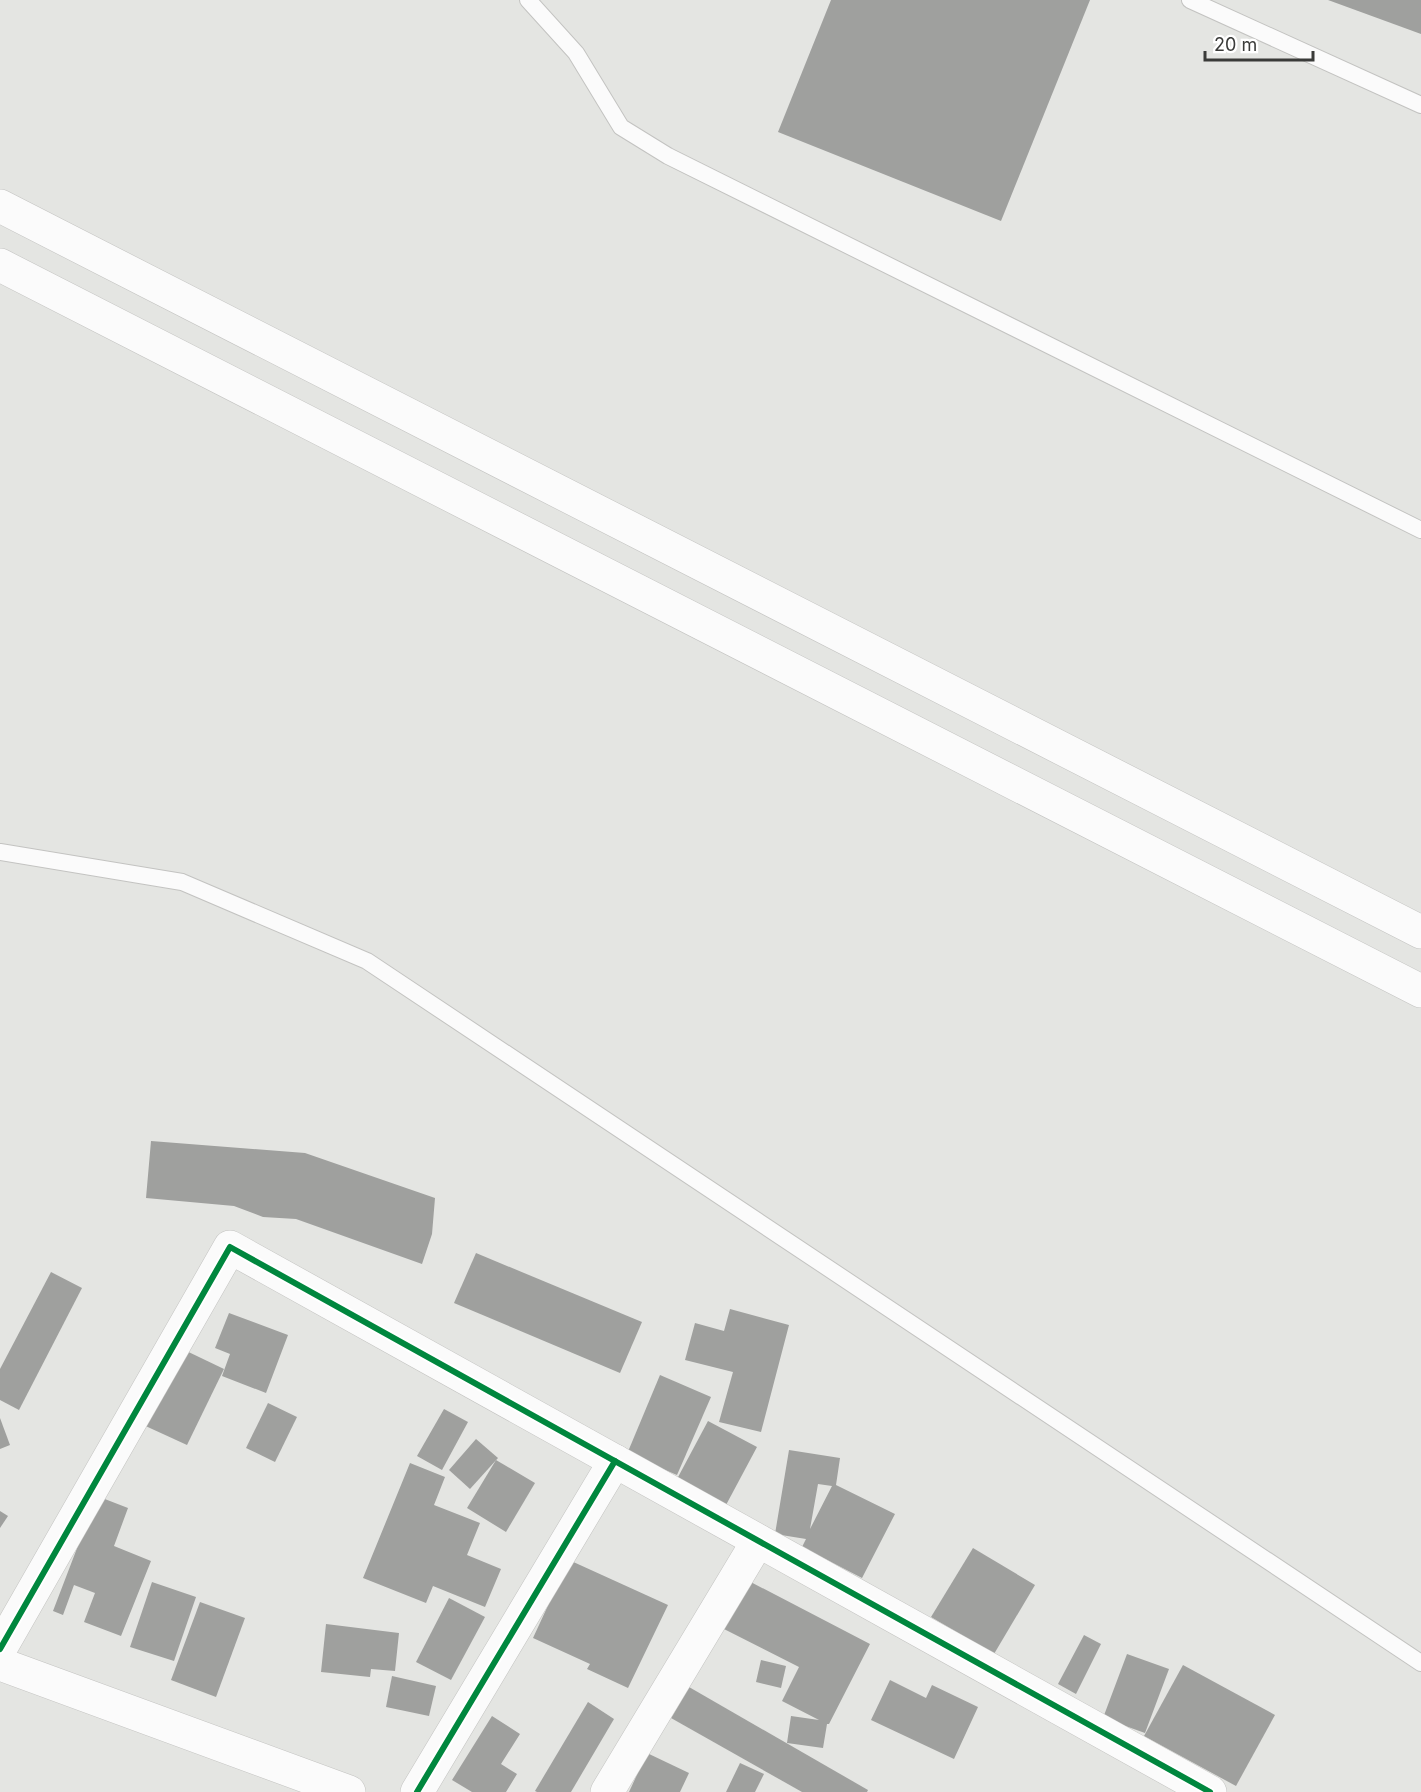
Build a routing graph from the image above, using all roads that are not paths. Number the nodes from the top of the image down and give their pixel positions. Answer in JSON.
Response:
{"nodes":[{"id":1,"x":528,"y":0,"type":"edge"},
{"id":2,"x":1190,"y":0,"type":"edge"},
{"id":3,"x":1421,"y":105,"type":"edge"},
{"id":4,"x":0,"y":206,"type":"edge"},
{"id":5,"x":0,"y":265,"type":"edge"},
{"id":6,"x":1421,"y":530,"type":"edge"},
{"id":7,"x":0,"y":852,"type":"edge"},
{"id":8,"x":1421,"y":932,"type":"edge"},
{"id":9,"x":1421,"y":991,"type":"edge"},
{"id":10,"x":615,"y":1461,"type":"junction"},
{"id":11,"x":758,"y":1540,"type":"junction"},
{"id":12,"x":0,"y":1649,"type":"edge"},
{"id":13,"x":1421,"y":1663,"type":"edge"},
{"id":14,"x":0,"y":1664,"type":"edge"},
{"id":15,"x":349,"y":1792,"type":"edge"},
{"id":16,"x":417,"y":1792,"type":"edge"},
{"id":17,"x":607,"y":1792,"type":"edge"},
{"id":18,"x":1210,"y":1792,"type":"edge"}],
"edges":[{"from":1,"to":6,"type":"lane"},
{"from":2,"to":3,"type":"lane"},
{"from":4,"to":8,"type":"main road"},
{"from":5,"to":9,"type":"main road"},
{"from":7,"to":13,"type":"lane"},
{"from":10,"to":11,"type":"main road"},
{"from":10,"to":12,"type":"main road"},
{"from":10,"to":16,"type":"main road"},
{"from":11,"to":17,"type":"main road"},
{"from":11,"to":18,"type":"main road"},
{"from":14,"to":15,"type":"main road"}]}
